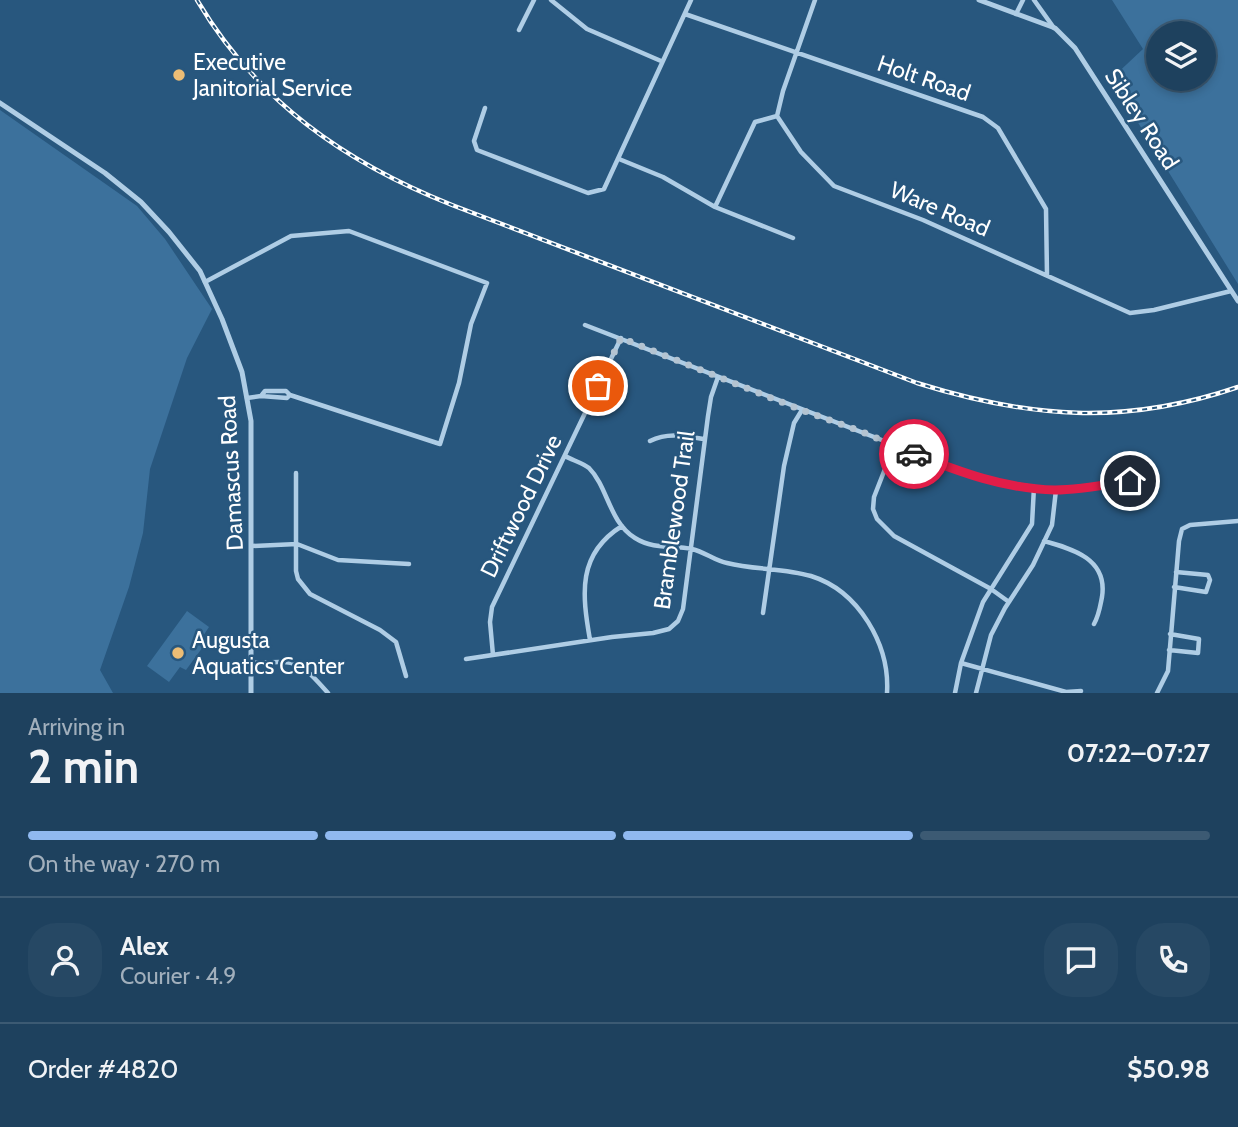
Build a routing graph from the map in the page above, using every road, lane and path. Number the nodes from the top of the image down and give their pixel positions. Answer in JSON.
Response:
{"nodes":[{"id":1,"x":534,"y":0,"type":"edge"},
{"id":2,"x":551,"y":0,"type":"edge"},
{"id":3,"x":691,"y":0,"type":"edge"},
{"id":4,"x":815,"y":0,"type":"edge"},
{"id":5,"x":979,"y":0,"type":"edge"},
{"id":6,"x":1023,"y":0,"type":"edge"},
{"id":7,"x":1034,"y":0,"type":"edge"},
{"id":8,"x":685,"y":14,"type":"junction"},
{"id":9,"x":1016,"y":14,"type":"junction"},
{"id":10,"x":1055,"y":28,"type":"junction"},
{"id":11,"x":519,"y":30,"type":"dead end"},
{"id":12,"x":796,"y":53,"type":"junction"},
{"id":13,"x":661,"y":61,"type":"junction"},
{"id":14,"x":0,"y":103,"type":"edge"},
{"id":15,"x":485,"y":108,"type":"dead end"},
{"id":16,"x":777,"y":116,"type":"junction"},
{"id":17,"x":619,"y":159,"type":"junction"},
{"id":18,"x":715,"y":207,"type":"junction"},
{"id":19,"x":793,"y":238,"type":"dead end"},
{"id":20,"x":1047,"y":275,"type":"junction"},
{"id":21,"x":205,"y":282,"type":"junction"},
{"id":22,"x":1231,"y":291,"type":"junction"},
{"id":23,"x":1238,"y":301,"type":"edge"},
{"id":24,"x":585,"y":325,"type":"dead end"},
{"id":25,"x":621,"y":338,"type":"junction"},
{"id":26,"x":718,"y":377,"type":"junction"},
{"id":27,"x":247,"y":398,"type":"junction"},
{"id":28,"x":802,"y":410,"type":"junction"},
{"id":29,"x":704,"y":439,"type":"junction"},
{"id":30,"x":650,"y":441,"type":"dead end"},
{"id":31,"x":894,"y":446,"type":"junction"},
{"id":32,"x":565,"y":456,"type":"junction"},
{"id":33,"x":296,"y":473,"type":"dead end"},
{"id":34,"x":1144,"y":478,"type":"dead end"},
{"id":35,"x":1034,"y":488,"type":"junction"},
{"id":36,"x":1056,"y":490,"type":"junction"},
{"id":37,"x":1238,"y":521,"type":"edge"},
{"id":38,"x":622,"y":526,"type":"junction"},
{"id":39,"x":1044,"y":541,"type":"junction"},
{"id":40,"x":297,"y":544,"type":"junction"},
{"id":41,"x":252,"y":546,"type":"junction"},
{"id":42,"x":691,"y":549,"type":"junction"},
{"id":43,"x":409,"y":564,"type":"dead end"},
{"id":44,"x":769,"y":568,"type":"junction"},
{"id":45,"x":1176,"y":572,"type":"junction"},
{"id":46,"x":1174,"y":587,"type":"junction"},
{"id":47,"x":991,"y":589,"type":"junction"},
{"id":48,"x":1009,"y":601,"type":"junction"},
{"id":49,"x":763,"y":613,"type":"dead end"},
{"id":50,"x":1094,"y":624,"type":"dead end"},
{"id":51,"x":1170,"y":634,"type":"junction"},
{"id":52,"x":590,"y":640,"type":"junction"},
{"id":53,"x":1169,"y":650,"type":"junction"},
{"id":54,"x":493,"y":655,"type":"junction"},
{"id":55,"x":466,"y":659,"type":"dead end"},
{"id":56,"x":251,"y":663,"type":"junction"},
{"id":57,"x":961,"y":663,"type":"junction"},
{"id":58,"x":982,"y":668,"type":"junction"},
{"id":59,"x":406,"y":676,"type":"dead end"},
{"id":60,"x":1081,"y":691,"type":"dead end"},
{"id":61,"x":251,"y":693,"type":"edge"},
{"id":62,"x":328,"y":693,"type":"edge"},
{"id":63,"x":887,"y":693,"type":"edge"},
{"id":64,"x":956,"y":693,"type":"edge"},
{"id":65,"x":976,"y":693,"type":"edge"},
{"id":66,"x":1157,"y":693,"type":"edge"}],
"edges":[{"from":1,"to":11,"type":"street"},
{"from":2,"to":13,"type":"street"},
{"from":3,"to":8,"type":"street"},
{"from":4,"to":12,"type":"street"},
{"from":5,"to":9,"type":"street","name":"Sibley Road"},
{"from":6,"to":9,"type":"street"},
{"from":7,"to":10,"type":"street"},
{"from":8,"to":12,"type":"street","name":"Holt Road"},
{"from":8,"to":13,"type":"street"},
{"from":9,"to":10,"type":"street","name":"Sibley Road"},
{"from":10,"to":22,"type":"street","name":"Sibley Road"},
{"from":12,"to":16,"type":"street"},
{"from":12,"to":20,"type":"street","name":"Holt Road"},
{"from":13,"to":17,"type":"street"},
{"from":14,"to":21,"type":"street","name":"Damascus Road"},
{"from":15,"to":17,"type":"street"},
{"from":16,"to":18,"type":"street"},
{"from":16,"to":20,"type":"street","name":"Ware Road"},
{"from":17,"to":18,"type":"street"},
{"from":18,"to":19,"type":"street"},
{"from":20,"to":22,"type":"street","name":"Ware Road"},
{"from":21,"to":27,"type":"street","name":"Damascus Road"},
{"from":21,"to":27,"type":"street"},
{"from":22,"to":23,"type":"street","name":"Sibley Road"},
{"from":24,"to":25,"type":"street"},
{"from":25,"to":26,"type":"street"},
{"from":25,"to":32,"type":"street","name":"Driftwood Drive"},
{"from":26,"to":28,"type":"street"},
{"from":26,"to":29,"type":"street","name":"Bramblewood Trail"},
{"from":27,"to":41,"type":"street","name":"Damascus Road"},
{"from":28,"to":31,"type":"street"},
{"from":28,"to":44,"type":"street"},
{"from":29,"to":30,"type":"street"},
{"from":29,"to":42,"type":"street","name":"Bramblewood Trail"},
{"from":31,"to":35,"type":"street"},
{"from":31,"to":47,"type":"street"},
{"from":32,"to":38,"type":"street"},
{"from":32,"to":54,"type":"street","name":"Driftwood Drive"},
{"from":33,"to":40,"type":"street"},
{"from":34,"to":36,"type":"street"},
{"from":35,"to":36,"type":"street"},
{"from":35,"to":47,"type":"street"},
{"from":36,"to":39,"type":"street"},
{"from":37,"to":45,"type":"street"},
{"from":38,"to":42,"type":"street"},
{"from":38,"to":52,"type":"street"},
{"from":39,"to":48,"type":"street"},
{"from":39,"to":50,"type":"street"},
{"from":40,"to":41,"type":"street"},
{"from":40,"to":43,"type":"street"},
{"from":40,"to":59,"type":"street"},
{"from":41,"to":56,"type":"street","name":"Damascus Road"},
{"from":42,"to":44,"type":"street"},
{"from":42,"to":52,"type":"street","name":"Bramblewood Trail"},
{"from":44,"to":49,"type":"street"},
{"from":44,"to":63,"type":"street"},
{"from":45,"to":46,"type":"street"},
{"from":45,"to":46,"type":"street"},
{"from":46,"to":51,"type":"street"},
{"from":47,"to":48,"type":"street"},
{"from":47,"to":57,"type":"street"},
{"from":48,"to":58,"type":"street"},
{"from":51,"to":53,"type":"street"},
{"from":51,"to":53,"type":"street"},
{"from":52,"to":54,"type":"street","name":"Bramblewood Trail"},
{"from":53,"to":66,"type":"street"},
{"from":54,"to":55,"type":"street","name":"Bramblewood Trail"},
{"from":56,"to":61,"type":"street","name":"Damascus Road"},
{"from":56,"to":62,"type":"street"},
{"from":57,"to":58,"type":"street"},
{"from":57,"to":64,"type":"street"},
{"from":58,"to":60,"type":"street"},
{"from":58,"to":65,"type":"street"}]}
